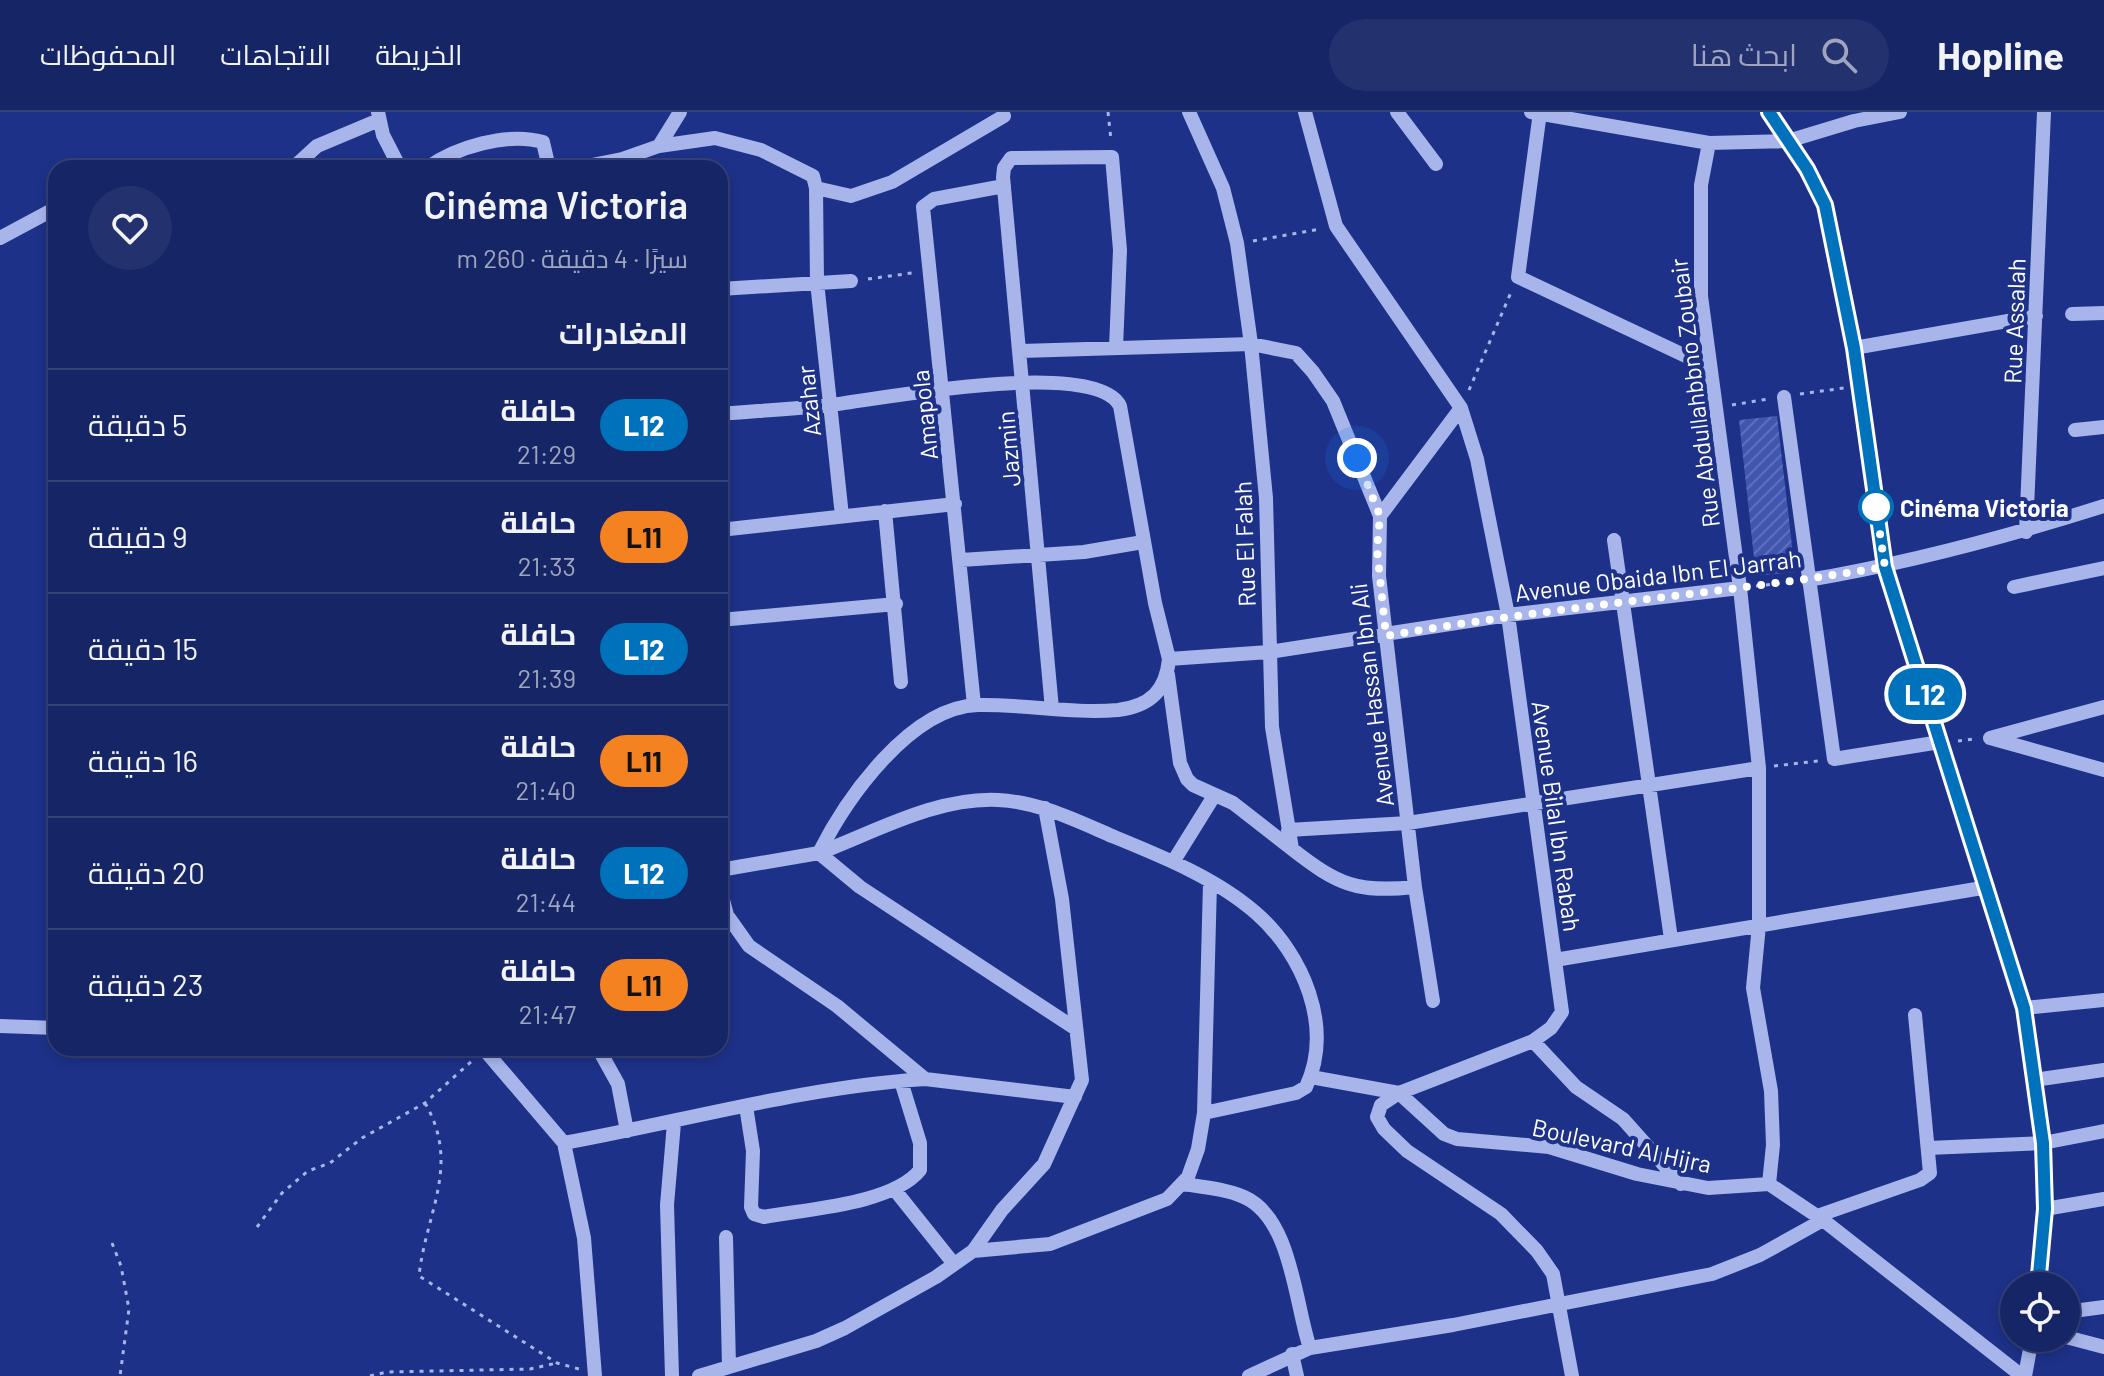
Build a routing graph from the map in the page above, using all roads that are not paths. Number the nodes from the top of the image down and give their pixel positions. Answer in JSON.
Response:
{"nodes":[{"id":1,"x":680,"y":112,"type":"edge"},
{"id":2,"x":1189,"y":112,"type":"edge"},
{"id":3,"x":1305,"y":112,"type":"edge"},
{"id":4,"x":1397,"y":112,"type":"edge"},
{"id":5,"x":1769,"y":112,"type":"edge"},
{"id":6,"x":1900,"y":112,"type":"edge"},
{"id":7,"x":2044,"y":112,"type":"edge"},
{"id":8,"x":1537,"y":113,"type":"edge"},
{"id":9,"x":378,"y":116,"type":"edge"},
{"id":10,"x":1004,"y":116,"type":"dead end"},
{"id":11,"x":1853,"y":117,"type":"edge"},
{"id":12,"x":1788,"y":141,"type":"junction"},
{"id":13,"x":1709,"y":143,"type":"junction"},
{"id":14,"x":653,"y":149,"type":"junction"},
{"id":15,"x":302,"y":160,"type":"edge"},
{"id":16,"x":397,"y":160,"type":"edge"},
{"id":17,"x":441,"y":160,"type":"edge"},
{"id":18,"x":547,"y":160,"type":"edge"},
{"id":19,"x":609,"y":160,"type":"edge"},
{"id":20,"x":652,"y":160,"type":"edge"},
{"id":21,"x":1436,"y":164,"type":"dead end"},
{"id":22,"x":1004,"y":186,"type":"junction"},
{"id":23,"x":816,"y":188,"type":"junction"},
{"id":24,"x":48,"y":212,"type":"edge"},
{"id":25,"x":0,"y":238,"type":"edge"},
{"id":26,"x":851,"y":281,"type":"road end"},
{"id":27,"x":817,"y":282,"type":"junction"},
{"id":28,"x":728,"y":288,"type":"edge"},
{"id":29,"x":2104,"y":313,"type":"edge"},
{"id":30,"x":2072,"y":314,"type":"dead end"},
{"id":31,"x":2036,"y":316,"type":"junction"},
{"id":32,"x":1251,"y":344,"type":"junction"},
{"id":33,"x":1116,"y":348,"type":"junction"},
{"id":34,"x":1854,"y":348,"type":"junction"},
{"id":35,"x":1021,"y":351,"type":"junction"},
{"id":36,"x":1709,"y":367,"type":"junction"},
{"id":37,"x":1024,"y":382,"type":"junction"},
{"id":38,"x":943,"y":389,"type":"junction"},
{"id":39,"x":1784,"y":397,"type":"road end"},
{"id":40,"x":830,"y":405,"type":"junction"},
{"id":41,"x":1461,"y":408,"type":"junction"},
{"id":42,"x":728,"y":413,"type":"edge"},
{"id":43,"x":2104,"y":427,"type":"edge"},
{"id":44,"x":2075,"y":430,"type":"dead end"},
{"id":45,"x":955,"y":504,"type":"junction"},
{"id":46,"x":2104,"y":508,"type":"edge"},
{"id":47,"x":885,"y":511,"type":"junction"},
{"id":48,"x":842,"y":516,"type":"junction"},
{"id":49,"x":1380,"y":516,"type":"junction"},
{"id":50,"x":728,"y":529,"type":"edge"},
{"id":51,"x":2026,"y":532,"type":"junction"},
{"id":52,"x":1614,"y":540,"type":"dead end"},
{"id":53,"x":1143,"y":542,"type":"junction"},
{"id":54,"x":1040,"y":555,"type":"junction"},
{"id":55,"x":961,"y":560,"type":"junction"},
{"id":56,"x":1885,"y":567,"type":"junction"},
{"id":57,"x":2104,"y":568,"type":"edge"},
{"id":58,"x":1808,"y":580,"type":"junction"},
{"id":59,"x":2014,"y":587,"type":"dead end"},
{"id":60,"x":1740,"y":588,"type":"junction"},
{"id":61,"x":1622,"y":602,"type":"junction"},
{"id":62,"x":896,"y":604,"type":"junction"},
{"id":63,"x":1508,"y":615,"type":"junction"},
{"id":64,"x":728,"y":619,"type":"edge"},
{"id":65,"x":1386,"y":636,"type":"junction"},
{"id":66,"x":1269,"y":652,"type":"junction"},
{"id":67,"x":1169,"y":667,"type":"junction"},
{"id":68,"x":901,"y":682,"type":"dead end"},
{"id":69,"x":974,"y":705,"type":"junction"},
{"id":70,"x":2104,"y":707,"type":"edge"},
{"id":71,"x":1052,"y":709,"type":"junction"},
{"id":72,"x":1940,"y":742,"type":"junction"},
{"id":73,"x":1759,"y":768,"type":"junction"},
{"id":74,"x":2104,"y":770,"type":"edge"},
{"id":75,"x":1650,"y":783,"type":"junction"},
{"id":76,"x":1214,"y":796,"type":"junction"},
{"id":77,"x":1532,"y":804,"type":"junction"},
{"id":78,"x":1045,"y":808,"type":"junction"},
{"id":79,"x":1408,"y":823,"type":"junction"},
{"id":80,"x":1288,"y":830,"type":"junction"},
{"id":81,"x":1292,"y":849,"type":"junction"},
{"id":82,"x":819,"y":853,"type":"junction"},
{"id":83,"x":1173,"y":862,"type":"junction"},
{"id":84,"x":728,"y":869,"type":"edge"},
{"id":85,"x":1210,"y":883,"type":"junction"},
{"id":86,"x":1415,"y":887,"type":"junction"},
{"id":87,"x":1988,"y":887,"type":"junction"},
{"id":88,"x":728,"y":916,"type":"edge"},
{"id":89,"x":1759,"y":925,"type":"junction"},
{"id":90,"x":1671,"y":939,"type":"junction"},
{"id":91,"x":1555,"y":960,"type":"junction"},
{"id":92,"x":2104,"y":1000,"type":"edge"},
{"id":93,"x":1433,"y":1001,"type":"dead end"},
{"id":94,"x":2024,"y":1008,"type":"junction"},
{"id":95,"x":1915,"y":1015,"type":"dead end"},
{"id":96,"x":0,"y":1026,"type":"edge"},
{"id":97,"x":48,"y":1028,"type":"edge"},
{"id":98,"x":1076,"y":1029,"type":"junction"},
{"id":99,"x":1533,"y":1041,"type":"junction"},
{"id":100,"x":489,"y":1056,"type":"edge"},
{"id":101,"x":602,"y":1056,"type":"edge"},
{"id":102,"x":2104,"y":1070,"type":"edge"},
{"id":103,"x":1311,"y":1077,"type":"junction"},
{"id":104,"x":925,"y":1079,"type":"junction"},
{"id":105,"x":2034,"y":1080,"type":"junction"},
{"id":106,"x":901,"y":1081,"type":"junction"},
{"id":107,"x":1399,"y":1093,"type":"junction"},
{"id":108,"x":1075,"y":1097,"type":"junction"},
{"id":109,"x":746,"y":1106,"type":"junction"},
{"id":110,"x":1204,"y":1113,"type":"junction"},
{"id":111,"x":674,"y":1123,"type":"junction"},
{"id":112,"x":627,"y":1131,"type":"junction"},
{"id":113,"x":2104,"y":1131,"type":"edge"},
{"id":114,"x":564,"y":1143,"type":"junction"},
{"id":115,"x":2043,"y":1143,"type":"junction"},
{"id":116,"x":1928,"y":1148,"type":"junction"},
{"id":117,"x":1183,"y":1184,"type":"junction"},
{"id":118,"x":1681,"y":1184,"type":"junction"},
{"id":119,"x":1769,"y":1184,"type":"junction"},
{"id":120,"x":894,"y":1189,"type":"junction"},
{"id":121,"x":2104,"y":1199,"type":"edge"},
{"id":122,"x":2045,"y":1209,"type":"junction"},
{"id":123,"x":1820,"y":1218,"type":"junction"},
{"id":124,"x":726,"y":1237,"type":"dead end"},
{"id":125,"x":973,"y":1251,"type":"junction"},
{"id":126,"x":954,"y":1264,"type":"junction"},
{"id":127,"x":2039,"y":1272,"type":"edge"},
{"id":128,"x":1560,"y":1303,"type":"junction"},
{"id":129,"x":2104,"y":1307,"type":"edge"},
{"id":130,"x":2080,"y":1310,"type":"edge"},
{"id":131,"x":2080,"y":1341,"type":"edge"},
{"id":132,"x":2104,"y":1347,"type":"edge"},
{"id":133,"x":1310,"y":1348,"type":"junction"},
{"id":134,"x":2029,"y":1352,"type":"edge"},
{"id":135,"x":1292,"y":1354,"type":"junction"},
{"id":136,"x":729,"y":1366,"type":"junction"},
{"id":137,"x":594,"y":1374,"type":"edge"},
{"id":138,"x":672,"y":1376,"type":"edge"},
{"id":139,"x":699,"y":1376,"type":"edge"},
{"id":140,"x":1249,"y":1376,"type":"edge"},
{"id":141,"x":1297,"y":1376,"type":"edge"},
{"id":142,"x":1572,"y":1376,"type":"edge"},
{"id":143,"x":2023,"y":1376,"type":"edge"}],
"edges":[{"from":1,"to":14,"type":"street"},
{"from":2,"to":32,"type":"street","name":"Rue El Falah"},
{"from":3,"to":41,"type":"street","name":"Avenue Bilal Ibn Rabah"},
{"from":4,"to":21,"type":"street"},
{"from":5,"to":12,"type":"street"},
{"from":6,"to":11,"type":"street"},
{"from":7,"to":31,"type":"street","name":"Rue Assalah"},
{"from":8,"to":13,"type":"street"},
{"from":8,"to":36,"type":"street"},
{"from":9,"to":15,"type":"street"},
{"from":9,"to":16,"type":"street"},
{"from":10,"to":23,"type":"street"},
{"from":11,"to":12,"type":"street"},
{"from":12,"to":13,"type":"street"},
{"from":12,"to":34,"type":"street"},
{"from":13,"to":36,"type":"street","name":"Rue Abdullahbbno Zoubair"},
{"from":14,"to":19,"type":"street"},
{"from":14,"to":20,"type":"street"},
{"from":14,"to":23,"type":"street"},
{"from":17,"to":18,"type":"street"},
{"from":22,"to":33,"type":"street"},
{"from":22,"to":35,"type":"street","name":"Jazmin"},
{"from":22,"to":38,"type":"street","name":"Amapola"},
{"from":23,"to":27,"type":"street","name":"Azahar"},
{"from":24,"to":25,"type":"street"},
{"from":26,"to":27,"type":"street"},
{"from":27,"to":28,"type":"street"},
{"from":27,"to":40,"type":"street","name":"Azahar"},
{"from":29,"to":30,"type":"street"},
{"from":31,"to":34,"type":"street"},
{"from":31,"to":51,"type":"street","name":"Rue Assalah"},
{"from":32,"to":33,"type":"street","name":"Avenue Hassan Ibn Ali"},
{"from":32,"to":49,"type":"street","name":"Avenue Hassan Ibn Ali"},
{"from":32,"to":66,"type":"street","name":"Rue El Falah"},
{"from":33,"to":35,"type":"street","name":"Avenue Hassan Ibn Ali"},
{"from":34,"to":56,"type":"street"},
{"from":35,"to":37,"type":"street","name":"Jazmin"},
{"from":36,"to":60,"type":"street","name":"Rue Abdullahbbno Zoubair"},
{"from":37,"to":38,"type":"street"},
{"from":37,"to":53,"type":"street"},
{"from":37,"to":54,"type":"street","name":"Jazmin"},
{"from":38,"to":40,"type":"street"},
{"from":38,"to":45,"type":"street","name":"Amapola"},
{"from":39,"to":58,"type":"street"},
{"from":40,"to":42,"type":"street"},
{"from":40,"to":48,"type":"street","name":"Azahar"},
{"from":41,"to":49,"type":"street"},
{"from":41,"to":63,"type":"street","name":"Avenue Bilal Ibn Rabah"},
{"from":43,"to":44,"type":"street"},
{"from":45,"to":47,"type":"street"},
{"from":45,"to":55,"type":"street","name":"Amapola"},
{"from":46,"to":51,"type":"street","name":"Avenue Obaida Ibn El Jarrah"},
{"from":47,"to":48,"type":"street"},
{"from":47,"to":62,"type":"street"},
{"from":48,"to":50,"type":"street"},
{"from":49,"to":65,"type":"street","name":"Avenue Hassan Ibn Ali"},
{"from":51,"to":56,"type":"street","name":"Avenue Obaida Ibn El Jarrah"},
{"from":52,"to":61,"type":"street"},
{"from":53,"to":54,"type":"street"},
{"from":53,"to":67,"type":"street"},
{"from":54,"to":55,"type":"street"},
{"from":54,"to":71,"type":"street","name":"Jazmin"},
{"from":55,"to":69,"type":"street","name":"Amapola"},
{"from":56,"to":58,"type":"street","name":"Avenue Obaida Ibn El Jarrah"},
{"from":56,"to":72,"type":"street"},
{"from":57,"to":59,"type":"street"},
{"from":58,"to":72,"type":"street"},
{"from":60,"to":61,"type":"street","name":"Avenue Obaida Ibn El Jarrah"},
{"from":60,"to":73,"type":"street","name":"Rue Abdullahbbno Zoubair"},
{"from":61,"to":63,"type":"street","name":"Avenue Obaida Ibn El Jarrah"},
{"from":61,"to":75,"type":"street"},
{"from":62,"to":64,"type":"street"},
{"from":62,"to":68,"type":"street"},
{"from":63,"to":65,"type":"street","name":"Avenue Obaida Ibn El Jarrah"},
{"from":63,"to":77,"type":"street","name":"Avenue Bilal Ibn Rabah"},
{"from":65,"to":66,"type":"street","name":"Avenue Obaida Ibn El Jarrah"},
{"from":65,"to":79,"type":"street","name":"Avenue Hassan Ibn Ali"},
{"from":66,"to":67,"type":"street","name":"Avenue Obaida Ibn El Jarrah"},
{"from":66,"to":80,"type":"street","name":"Rue El Falah"},
{"from":67,"to":71,"type":"street"},
{"from":67,"to":76,"type":"street"},
{"from":69,"to":71,"type":"street"},
{"from":69,"to":82,"type":"street"},
{"from":70,"to":74,"type":"street"},
{"from":72,"to":87,"type":"street"},
{"from":73,"to":75,"type":"street"},
{"from":73,"to":89,"type":"street","name":"Rue Abdullahbbno Zoubair"},
{"from":75,"to":77,"type":"street"},
{"from":75,"to":90,"type":"street"},
{"from":76,"to":81,"type":"street"},
{"from":76,"to":83,"type":"street"},
{"from":77,"to":79,"type":"street"},
{"from":77,"to":91,"type":"street","name":"Avenue Bilal Ibn Rabah"},
{"from":78,"to":82,"type":"street"},
{"from":78,"to":83,"type":"street"},
{"from":78,"to":98,"type":"street"},
{"from":79,"to":80,"type":"street"},
{"from":79,"to":86,"type":"street","name":"Avenue Hassan Ibn Ali"},
{"from":80,"to":81,"type":"street","name":"Rue El Falah"},
{"from":81,"to":86,"type":"street"},
{"from":82,"to":84,"type":"street"},
{"from":82,"to":98,"type":"street"},
{"from":83,"to":85,"type":"street"},
{"from":85,"to":103,"type":"street"},
{"from":85,"to":110,"type":"street"},
{"from":86,"to":93,"type":"street","name":"Avenue Hassan Ibn Ali"},
{"from":87,"to":89,"type":"street"},
{"from":87,"to":94,"type":"street"},
{"from":88,"to":104,"type":"street"},
{"from":89,"to":90,"type":"street"},
{"from":89,"to":119,"type":"street","name":"Rue Abdullahbbno Zoubair"},
{"from":90,"to":91,"type":"street"},
{"from":91,"to":99,"type":"street","name":"Avenue Bilal Ibn Rabah"},
{"from":92,"to":94,"type":"street"},
{"from":94,"to":105,"type":"street"},
{"from":95,"to":116,"type":"street"},
{"from":96,"to":97,"type":"street"},
{"from":98,"to":108,"type":"street"},
{"from":99,"to":107,"type":"street","name":"Avenue Bilal Ibn Rabah"},
{"from":99,"to":118,"type":"street"},
{"from":100,"to":114,"type":"street"},
{"from":101,"to":112,"type":"street"},
{"from":102,"to":105,"type":"street"},
{"from":103,"to":107,"type":"street"},
{"from":103,"to":110,"type":"street"},
{"from":104,"to":106,"type":"street"},
{"from":104,"to":108,"type":"street"},
{"from":105,"to":115,"type":"street"},
{"from":106,"to":109,"type":"street"},
{"from":106,"to":120,"type":"street"},
{"from":107,"to":118,"type":"street","name":"Boulevard Al Hijra"},
{"from":107,"to":128,"type":"street"},
{"from":108,"to":125,"type":"street"},
{"from":109,"to":111,"type":"street"},
{"from":109,"to":120,"type":"street"},
{"from":110,"to":117,"type":"street"},
{"from":111,"to":112,"type":"street"},
{"from":111,"to":138,"type":"street"},
{"from":112,"to":114,"type":"street"},
{"from":113,"to":115,"type":"street"},
{"from":114,"to":137,"type":"street"},
{"from":115,"to":116,"type":"street"},
{"from":115,"to":122,"type":"street"},
{"from":116,"to":123,"type":"street"},
{"from":117,"to":125,"type":"street"},
{"from":117,"to":133,"type":"street"},
{"from":118,"to":119,"type":"street","name":"Boulevard Al Hijra"},
{"from":119,"to":123,"type":"street"},
{"from":120,"to":126,"type":"street"},
{"from":121,"to":122,"type":"street"},
{"from":122,"to":127,"type":"street"},
{"from":123,"to":128,"type":"street"},
{"from":123,"to":143,"type":"street"},
{"from":124,"to":136,"type":"street"},
{"from":125,"to":126,"type":"street"},
{"from":126,"to":136,"type":"street"},
{"from":128,"to":133,"type":"street"},
{"from":128,"to":142,"type":"street"},
{"from":129,"to":130,"type":"street"},
{"from":131,"to":132,"type":"street"},
{"from":133,"to":135,"type":"street"},
{"from":134,"to":143,"type":"street"},
{"from":135,"to":140,"type":"street"},
{"from":135,"to":141,"type":"street"},
{"from":136,"to":139,"type":"street"}]}
